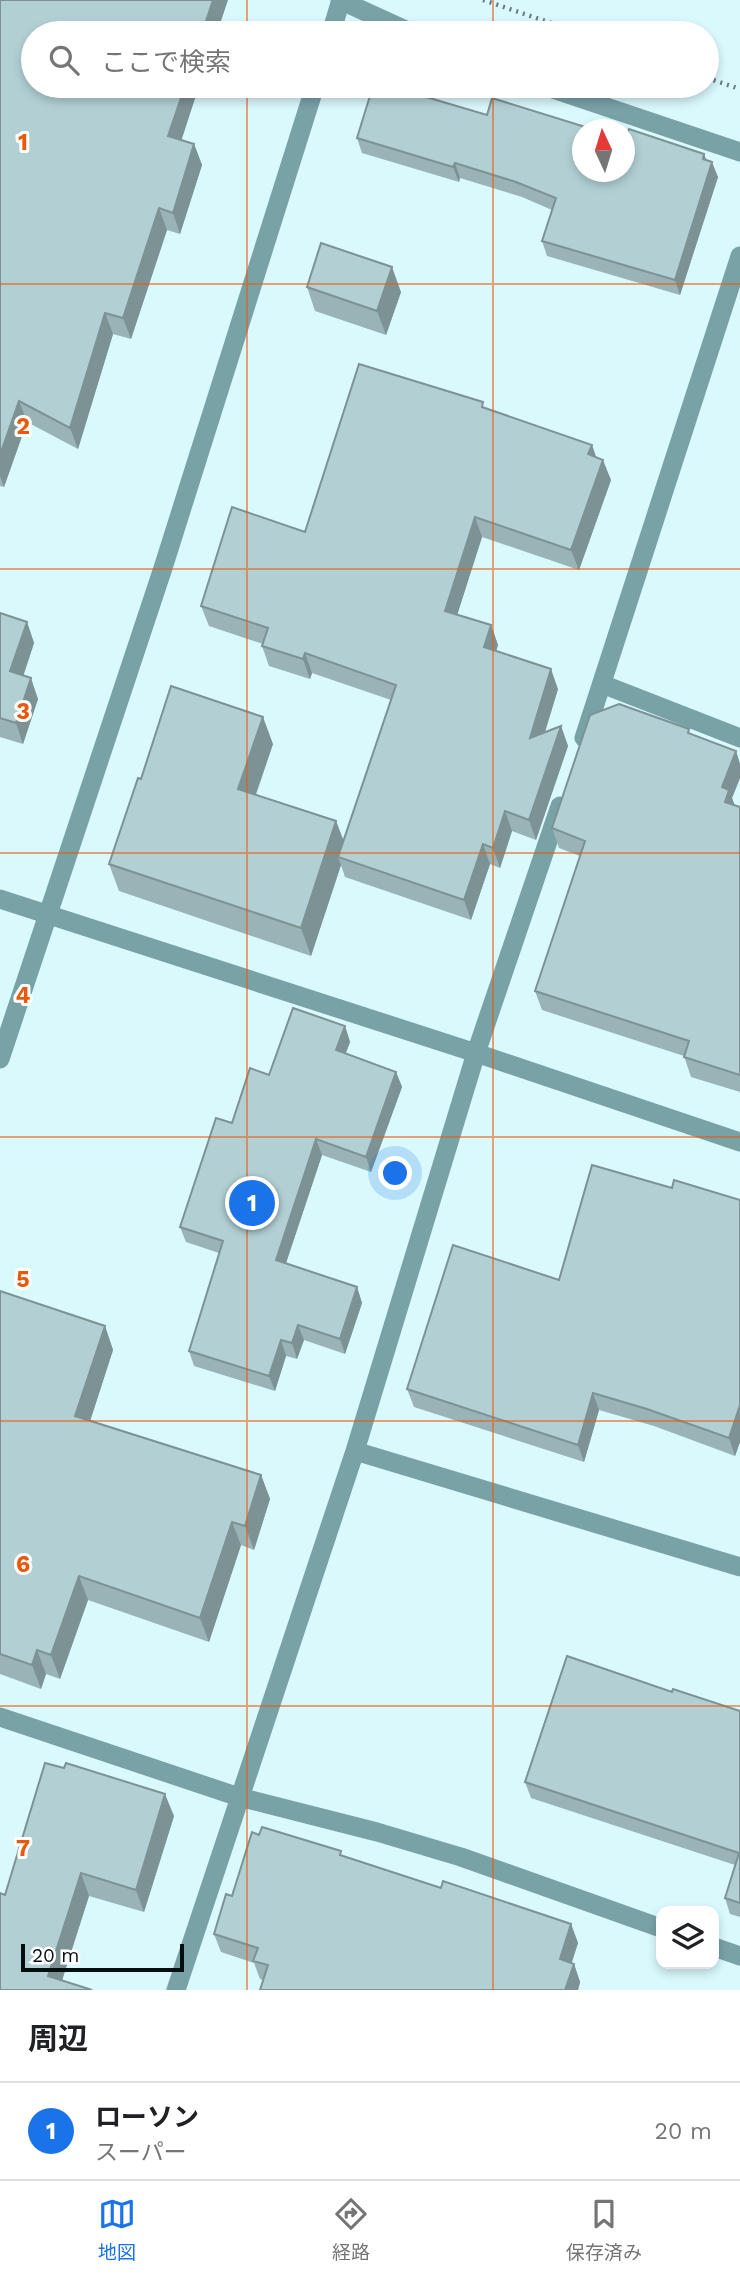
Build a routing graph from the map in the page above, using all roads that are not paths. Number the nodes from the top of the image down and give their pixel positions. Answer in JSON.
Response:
{"nodes":[{"id":1,"x":341,"y":0,"type":"edge"},
{"id":2,"x":335,"y":21,"type":"edge"},
{"id":3,"x":386,"y":21,"type":"edge"},
{"id":4,"x":310,"y":98,"type":"edge"},
{"id":5,"x":580,"y":98,"type":"edge"},
{"id":6,"x":740,"y":152,"type":"edge"},
{"id":7,"x":740,"y":256,"type":"edge"},
{"id":8,"x":602,"y":684,"type":"junction"},
{"id":9,"x":740,"y":738,"type":"edge"},
{"id":10,"x":579,"y":750,"type":"edge"},
{"id":11,"x":566,"y":789,"type":"edge"},
{"id":12,"x":0,"y":899,"type":"edge"},
{"id":13,"x":49,"y":916,"type":"junction"},
{"id":14,"x":476,"y":1053,"type":"junction"},
{"id":15,"x":0,"y":1059,"type":"edge"},
{"id":16,"x":740,"y":1142,"type":"edge"},
{"id":17,"x":355,"y":1451,"type":"junction"},
{"id":18,"x":740,"y":1567,"type":"edge"},
{"id":19,"x":0,"y":1717,"type":"edge"},
{"id":20,"x":239,"y":1797,"type":"junction"},
{"id":21,"x":656,"y":1926,"type":"edge"},
{"id":22,"x":719,"y":1949,"type":"edge"},
{"id":23,"x":740,"y":1956,"type":"edge"},
{"id":24,"x":176,"y":1990,"type":"edge"}],
"edges":[{"from":1,"to":2,"type":"street"},
{"from":1,"to":3,"type":"street"},
{"from":4,"to":13,"type":"street"},
{"from":5,"to":6,"type":"street"},
{"from":7,"to":8,"type":"street"},
{"from":8,"to":9,"type":"street"},
{"from":8,"to":10,"type":"street"},
{"from":11,"to":14,"type":"street"},
{"from":12,"to":13,"type":"street"},
{"from":13,"to":14,"type":"street"},
{"from":13,"to":15,"type":"street"},
{"from":14,"to":16,"type":"street"},
{"from":14,"to":17,"type":"street"},
{"from":17,"to":18,"type":"street"},
{"from":17,"to":20,"type":"street"},
{"from":19,"to":20,"type":"street"},
{"from":20,"to":21,"type":"street"},
{"from":20,"to":24,"type":"street"},
{"from":22,"to":23,"type":"street"}]}
